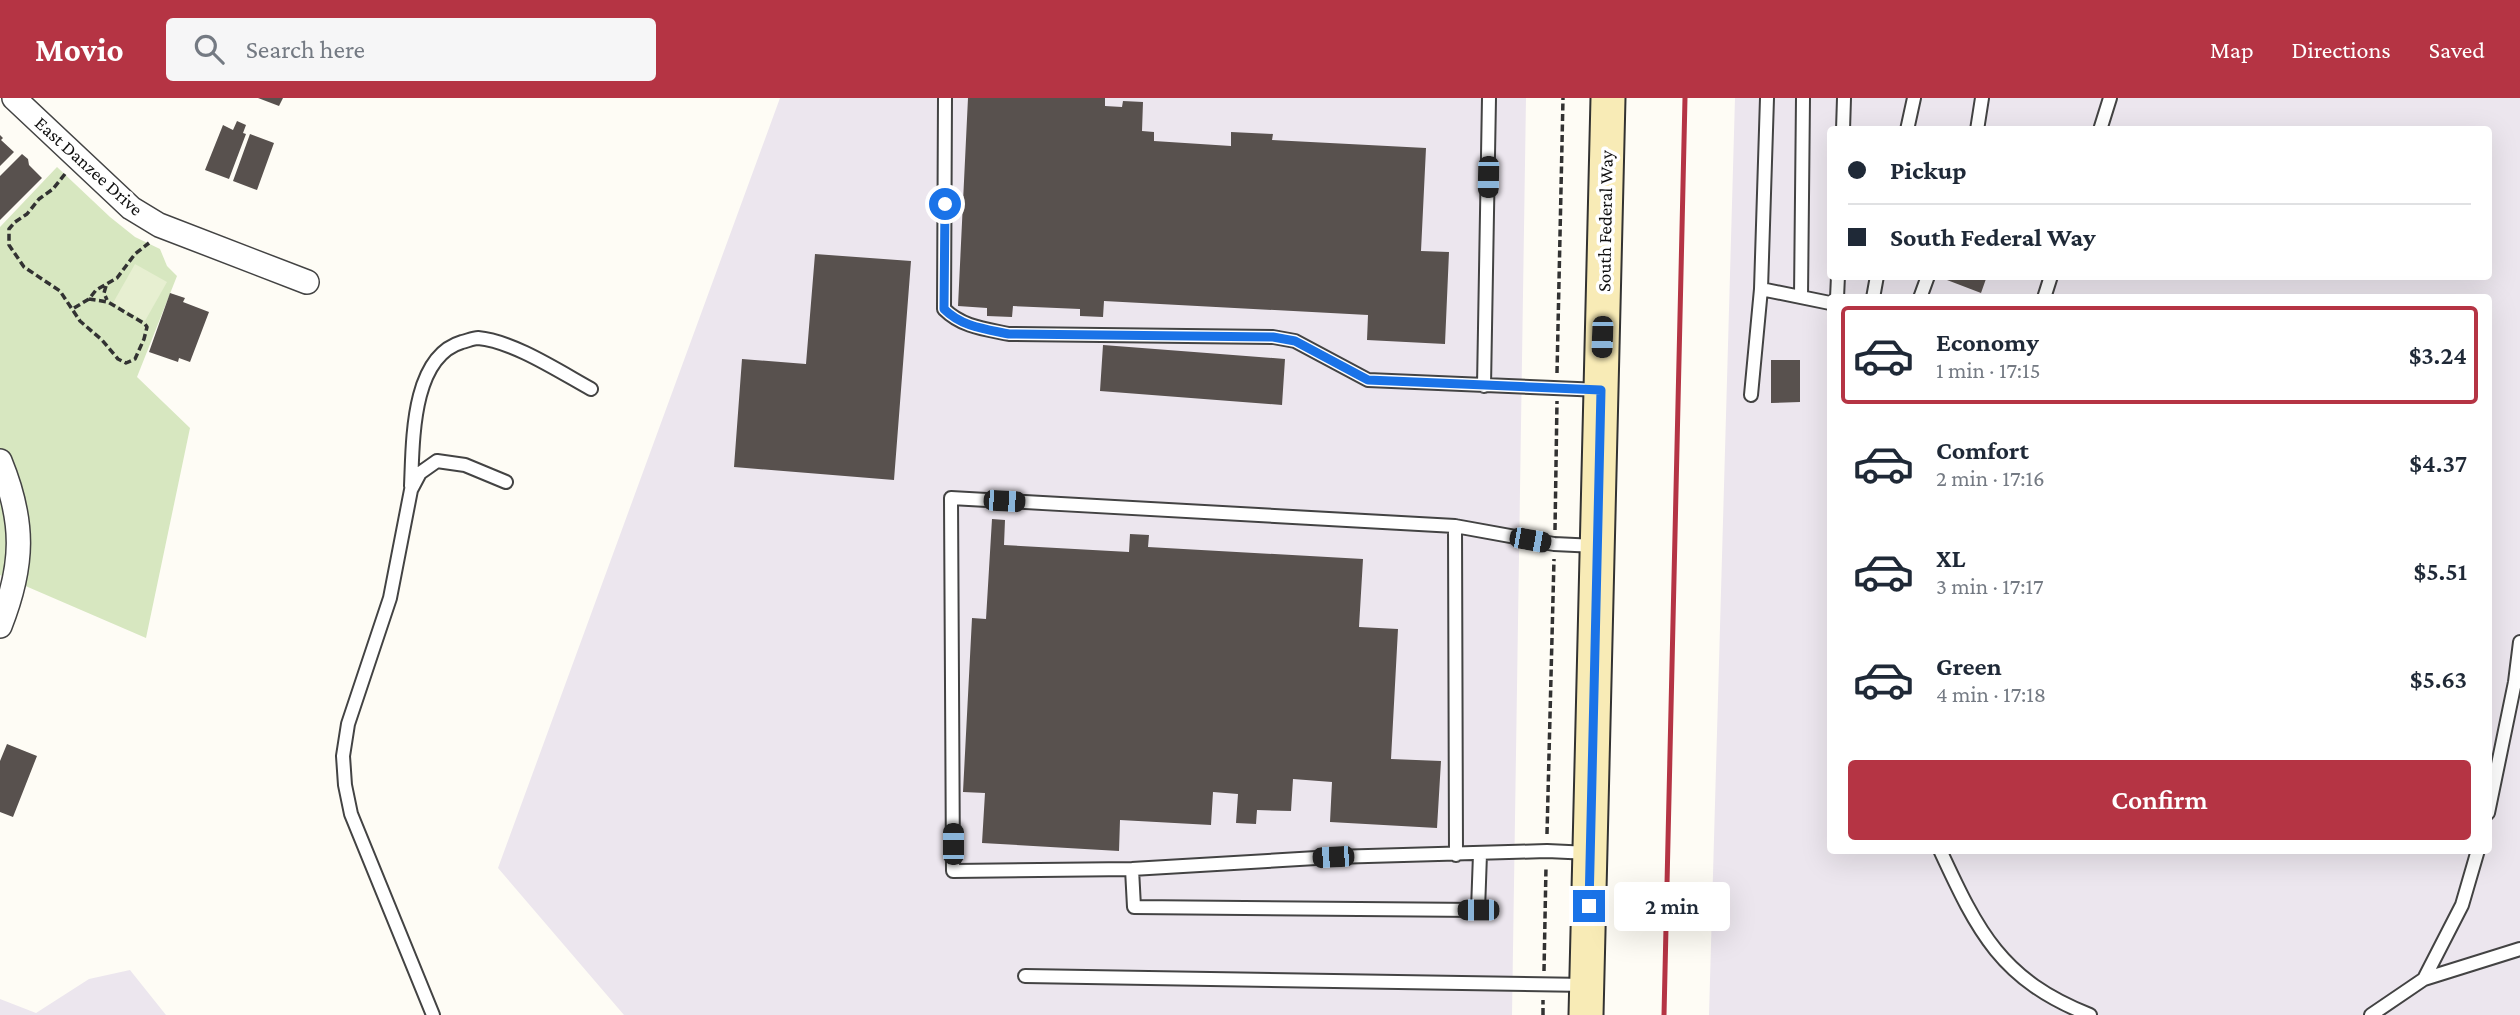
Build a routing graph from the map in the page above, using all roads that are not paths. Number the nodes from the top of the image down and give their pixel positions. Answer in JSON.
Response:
{"nodes":[{"id":1,"x":14,"y":98,"type":"edge"},
{"id":2,"x":946,"y":98,"type":"edge"},
{"id":3,"x":1489,"y":98,"type":"edge"},
{"id":4,"x":1608,"y":98,"type":"edge"},
{"id":5,"x":1767,"y":98,"type":"edge"},
{"id":6,"x":1803,"y":98,"type":"edge"},
{"id":7,"x":1844,"y":98,"type":"edge"},
{"id":8,"x":1914,"y":98,"type":"edge"},
{"id":9,"x":1982,"y":98,"type":"edge"},
{"id":10,"x":2110,"y":98,"type":"edge"},
{"id":11,"x":1843,"y":126,"type":"edge"},
{"id":12,"x":1908,"y":126,"type":"edge"},
{"id":13,"x":1978,"y":126,"type":"edge"},
{"id":14,"x":2101,"y":126,"type":"edge"},
{"id":15,"x":307,"y":282,"type":"dead end"},
{"id":16,"x":1761,"y":289,"type":"junction"},
{"id":17,"x":1801,"y":297,"type":"junction"},
{"id":18,"x":1827,"y":302,"type":"edge"},
{"id":19,"x":1484,"y":386,"type":"junction"},
{"id":20,"x":591,"y":389,"type":"dead end"},
{"id":21,"x":1601,"y":390,"type":"junction"},
{"id":22,"x":1751,"y":395,"type":"dead end"},
{"id":23,"x":0,"y":461,"type":"edge"},
{"id":24,"x":506,"y":482,"type":"dead end"},
{"id":25,"x":411,"y":490,"type":"junction"},
{"id":26,"x":1455,"y":526,"type":"junction"},
{"id":27,"x":1597,"y":546,"type":"junction"},
{"id":28,"x":0,"y":626,"type":"edge"},
{"id":29,"x":2520,"y":642,"type":"edge"},
{"id":30,"x":2492,"y":794,"type":"edge"},
{"id":31,"x":1590,"y":853,"type":"junction"},
{"id":32,"x":1480,"y":854,"type":"junction"},
{"id":33,"x":1942,"y":854,"type":"edge"},
{"id":34,"x":2477,"y":854,"type":"edge"},
{"id":35,"x":1456,"y":855,"type":"junction"},
{"id":36,"x":1132,"y":869,"type":"junction"},
{"id":37,"x":2520,"y":949,"type":"edge"},
{"id":38,"x":1025,"y":976,"type":"dead end"},
{"id":39,"x":2424,"y":979,"type":"junction"},
{"id":40,"x":1587,"y":1000,"type":"edge"},
{"id":41,"x":433,"y":1015,"type":"edge"},
{"id":42,"x":2090,"y":1015,"type":"edge"},
{"id":43,"x":2371,"y":1015,"type":"edge"}],
"edges":[{"from":1,"to":15,"type":"street","name":"East Danzee Drive"},
{"from":2,"to":19,"type":"lane"},
{"from":3,"to":19,"type":"lane"},
{"from":4,"to":21,"type":"main road","name":"South Federal Way"},
{"from":5,"to":16,"type":"lane"},
{"from":6,"to":17,"type":"lane"},
{"from":7,"to":11,"type":"lane"},
{"from":8,"to":12,"type":"lane"},
{"from":9,"to":13,"type":"lane"},
{"from":10,"to":14,"type":"lane"},
{"from":16,"to":17,"type":"lane"},
{"from":16,"to":22,"type":"lane"},
{"from":17,"to":18,"type":"lane"},
{"from":19,"to":21,"type":"lane"},
{"from":20,"to":25,"type":"lane"},
{"from":21,"to":27,"type":"main road","name":"South Federal Way"},
{"from":23,"to":28,"type":"street"},
{"from":24,"to":25,"type":"lane"},
{"from":25,"to":41,"type":"lane"},
{"from":26,"to":27,"type":"lane"},
{"from":26,"to":35,"type":"lane"},
{"from":26,"to":36,"type":"lane"},
{"from":27,"to":31,"type":"main road","name":"South Federal Way"},
{"from":29,"to":30,"type":"lane"},
{"from":31,"to":32,"type":"lane"},
{"from":31,"to":40,"type":"main road","name":"South Federal Way"},
{"from":32,"to":35,"type":"lane"},
{"from":32,"to":36,"type":"lane"},
{"from":33,"to":42,"type":"lane"},
{"from":34,"to":39,"type":"lane"},
{"from":35,"to":36,"type":"lane"},
{"from":37,"to":39,"type":"lane"},
{"from":38,"to":40,"type":"lane"},
{"from":39,"to":43,"type":"lane"}]}
